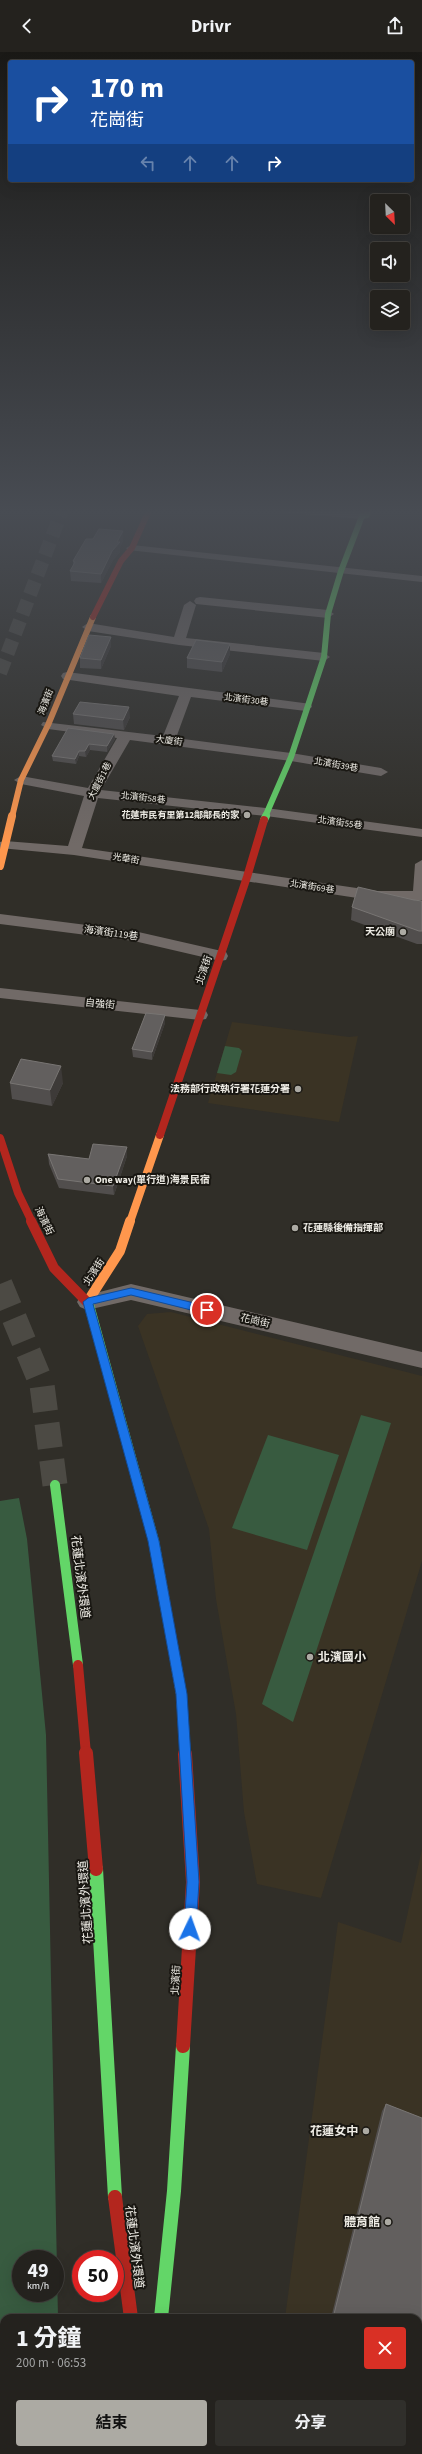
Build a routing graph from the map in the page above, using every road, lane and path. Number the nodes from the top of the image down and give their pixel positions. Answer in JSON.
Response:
{"nodes":[{"id":1,"x":91,"y":620,"type":"edge"},
{"id":2,"x":188,"y":620,"type":"edge"},
{"id":3,"x":327,"y":620,"type":"edge"},
{"id":4,"x":88,"y":627,"type":"junction"},
{"id":5,"x":179,"y":641,"type":"junction"},
{"id":6,"x":324,"y":657,"type":"junction"},
{"id":7,"x":67,"y":676,"type":"junction"},
{"id":8,"x":186,"y":693,"type":"junction"},
{"id":9,"x":306,"y":707,"type":"junction"},
{"id":10,"x":48,"y":725,"type":"junction"},
{"id":11,"x":125,"y":736,"type":"junction"},
{"id":12,"x":168,"y":740,"type":"junction"},
{"id":13,"x":291,"y":757,"type":"junction"},
{"id":14,"x":381,"y":772,"type":"dead end"},
{"id":15,"x":21,"y":780,"type":"junction"},
{"id":16,"x":92,"y":793,"type":"junction"},
{"id":17,"x":266,"y":812,"type":"junction"},
{"id":18,"x":418,"y":833,"type":"edge"},
{"id":19,"x":5,"y":845,"type":"junction"},
{"id":20,"x":74,"y":851,"type":"junction"},
{"id":21,"x":422,"y":864,"type":"edge"},
{"id":22,"x":0,"y":866,"type":"edge"},
{"id":23,"x":248,"y":877,"type":"junction"},
{"id":24,"x":0,"y":919,"type":"edge"},
{"id":25,"x":220,"y":956,"type":"junction"},
{"id":26,"x":0,"y":993,"type":"edge"},
{"id":27,"x":200,"y":1015,"type":"junction"},
{"id":28,"x":0,"y":1138,"type":"edge"},
{"id":29,"x":88,"y":1302,"type":"junction"},
{"id":30,"x":422,"y":1360,"type":"edge"},
{"id":31,"x":56,"y":1485,"type":"tunnel mouth"},
{"id":32,"x":130,"y":2314,"type":"edge"},
{"id":33,"x":161,"y":2314,"type":"edge"}],
"edges":[{"from":1,"to":4,"type":"main road","name":"海濱街"},
{"from":2,"to":5,"type":"street"},
{"from":3,"to":6,"type":"main road","name":"北濱街"},
{"from":4,"to":5,"type":"street"},
{"from":4,"to":7,"type":"main road","name":"海濱街"},
{"from":5,"to":6,"type":"street"},
{"from":6,"to":9,"type":"main road","name":"北濱街"},
{"from":7,"to":8,"type":"street","name":"北濱街30巷"},
{"from":7,"to":10,"type":"main road","name":"海濱街"},
{"from":8,"to":9,"type":"street","name":"北濱街30巷"},
{"from":8,"to":12,"type":"street"},
{"from":9,"to":13,"type":"main road","name":"北濱街"},
{"from":10,"to":11,"type":"street","name":"大廈街"},
{"from":10,"to":15,"type":"main road","name":"海濱街"},
{"from":11,"to":12,"type":"street","name":"大廈街"},
{"from":11,"to":16,"type":"street","name":"大廈街1巷"},
{"from":12,"to":13,"type":"street","name":"大廈街"},
{"from":13,"to":14,"type":"street","name":"北濱街39巷"},
{"from":13,"to":17,"type":"main road","name":"北濱街"},
{"from":15,"to":16,"type":"street","name":"北濱街58巷"},
{"from":15,"to":19,"type":"main road","name":"海濱街"},
{"from":16,"to":17,"type":"street","name":"北濱街58巷"},
{"from":16,"to":20,"type":"street","name":"大廈街1巷"},
{"from":17,"to":18,"type":"street","name":"北濱街55巷"},
{"from":17,"to":23,"type":"main road","name":"北濱街"},
{"from":19,"to":20,"type":"street","name":"光華街"},
{"from":19,"to":22,"type":"main road","name":"海濱街"},
{"from":20,"to":23,"type":"street","name":"光華街"},
{"from":21,"to":23,"type":"street","name":"北濱街69巷"},
{"from":23,"to":25,"type":"main road","name":"北濱街"},
{"from":24,"to":25,"type":"street","name":"海濱街119巷"},
{"from":25,"to":27,"type":"main road","name":"北濱街"},
{"from":26,"to":27,"type":"street","name":"自強街"},
{"from":27,"to":29,"type":"main road","name":"北濱街"},
{"from":28,"to":29,"type":"main road","name":"海濱街"},
{"from":29,"to":30,"type":"street","name":"花崗街"},
{"from":29,"to":33,"type":"main road","name":"北濱街"},
{"from":31,"to":32,"type":"main road","name":"花蓮北濱外環道"}]}
